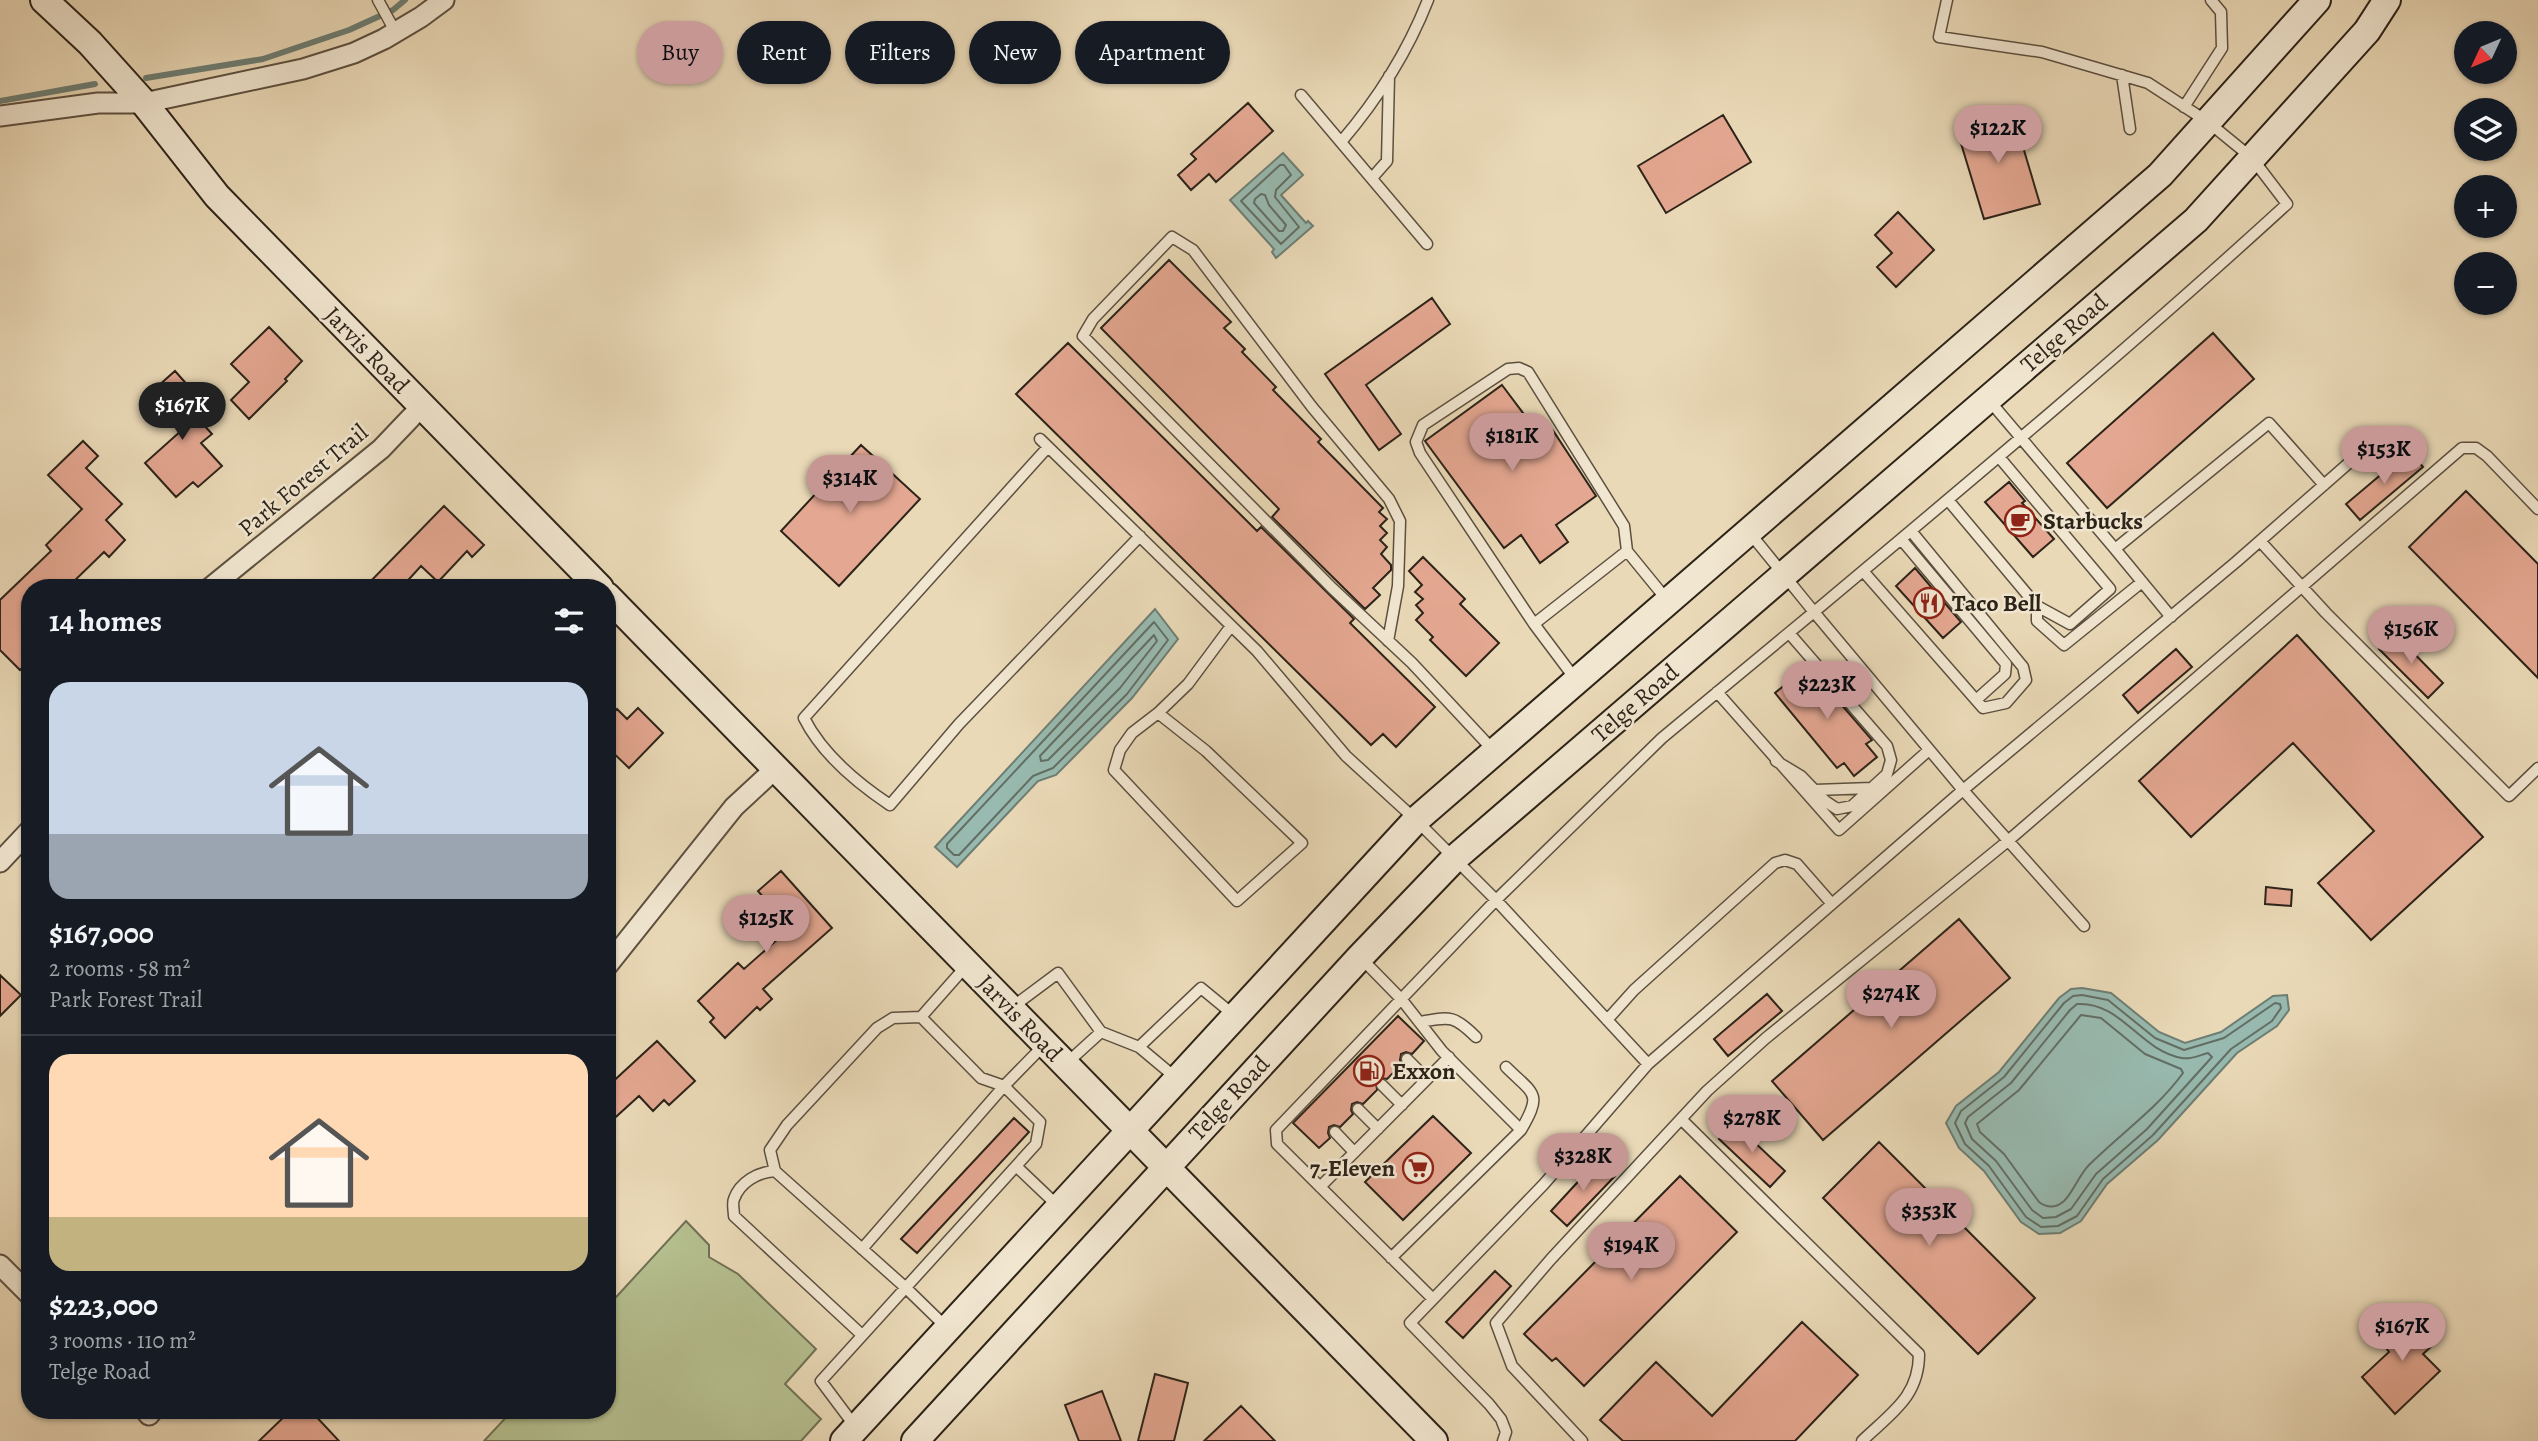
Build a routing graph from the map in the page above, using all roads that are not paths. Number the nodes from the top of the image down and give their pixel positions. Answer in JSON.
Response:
{"nodes":[{"id":1,"x":44,"y":0,"type":"edge"},
{"id":2,"x":378,"y":0,"type":"edge"},
{"id":3,"x":1428,"y":0,"type":"edge"},
{"id":4,"x":1947,"y":0,"type":"edge"},
{"id":5,"x":2211,"y":0,"type":"edge"},
{"id":6,"x":2317,"y":0,"type":"edge"},
{"id":7,"x":2387,"y":0,"type":"edge"},
{"id":8,"x":439,"y":2,"type":"edge"},
{"id":9,"x":396,"y":33,"type":"junction"},
{"id":10,"x":1389,"y":74,"type":"junction"},
{"id":11,"x":2122,"y":75,"type":"junction"},
{"id":12,"x":1301,"y":95,"type":"dead end"},
{"id":13,"x":144,"y":103,"type":"junction"},
{"id":14,"x":2184,"y":107,"type":"junction"},
{"id":15,"x":0,"y":116,"type":"edge"},
{"id":16,"x":2208,"y":122,"type":"junction"},
{"id":17,"x":2130,"y":129,"type":"dead end"},
{"id":18,"x":1341,"y":142,"type":"junction"},
{"id":19,"x":2252,"y":158,"type":"junction"},
{"id":20,"x":1372,"y":178,"type":"junction"},
{"id":21,"x":1427,"y":244,"type":"dead end"},
{"id":22,"x":1988,"y":398,"type":"junction"},
{"id":23,"x":422,"y":406,"type":"junction"},
{"id":24,"x":2383,"y":433,"type":"dead end"},
{"id":25,"x":2021,"y":438,"type":"junction"},
{"id":26,"x":1040,"y":439,"type":"dead end"},
{"id":27,"x":1048,"y":447,"type":"junction"},
{"id":28,"x":1999,"y":457,"type":"junction"},
{"id":29,"x":2324,"y":485,"type":"junction"},
{"id":30,"x":1948,"y":500,"type":"junction"},
{"id":31,"x":2538,"y":509,"type":"edge"},
{"id":32,"x":1748,"y":531,"type":"junction"},
{"id":33,"x":1911,"y":531,"type":"junction"},
{"id":34,"x":1140,"y":536,"type":"junction"},
{"id":35,"x":1901,"y":539,"type":"junction"},
{"id":36,"x":2260,"y":541,"type":"junction"},
{"id":37,"x":2115,"y":549,"type":"junction"},
{"id":38,"x":1627,"y":551,"type":"junction"},
{"id":39,"x":1863,"y":571,"type":"junction"},
{"id":40,"x":1783,"y":574,"type":"junction"},
{"id":41,"x":221,"y":579,"type":"edge"},
{"id":42,"x":591,"y":579,"type":"edge"},
{"id":43,"x":2142,"y":582,"type":"junction"},
{"id":44,"x":2302,"y":586,"type":"junction"},
{"id":45,"x":1667,"y":601,"type":"junction"},
{"id":46,"x":616,"y":605,"type":"edge"},
{"id":47,"x":2038,"y":606,"type":"junction"},
{"id":48,"x":1814,"y":612,"type":"junction"},
{"id":49,"x":2171,"y":617,"type":"junction"},
{"id":50,"x":1534,"y":624,"type":"junction"},
{"id":51,"x":1231,"y":626,"type":"junction"},
{"id":52,"x":1789,"y":633,"type":"junction"},
{"id":53,"x":1388,"y":641,"type":"junction"},
{"id":54,"x":1576,"y":680,"type":"junction"},
{"id":55,"x":1717,"y":692,"type":"junction"},
{"id":56,"x":1980,"y":704,"type":"junction"},
{"id":57,"x":1158,"y":713,"type":"junction"},
{"id":58,"x":1929,"y":750,"type":"junction"},
{"id":59,"x":1494,"y":751,"type":"junction"},
{"id":60,"x":1776,"y":761,"type":"junction"},
{"id":61,"x":775,"y":768,"type":"junction"},
{"id":62,"x":2538,"y":768,"type":"edge"},
{"id":63,"x":1872,"y":788,"type":"junction"},
{"id":64,"x":1815,"y":790,"type":"junction"},
{"id":65,"x":1963,"y":790,"type":"junction"},
{"id":66,"x":1416,"y":820,"type":"junction"},
{"id":67,"x":21,"y":840,"type":"edge"},
{"id":68,"x":2008,"y":840,"type":"junction"},
{"id":69,"x":1455,"y":858,"type":"junction"},
{"id":70,"x":0,"y":862,"type":"edge"},
{"id":71,"x":1496,"y":900,"type":"junction"},
{"id":72,"x":1832,"y":904,"type":"junction"},
{"id":73,"x":2084,"y":926,"type":"dead end"},
{"id":74,"x":616,"y":955,"type":"edge"},
{"id":75,"x":1360,"y":957,"type":"junction"},
{"id":76,"x":968,"y":965,"type":"junction"},
{"id":77,"x":1402,"y":1000,"type":"junction"},
{"id":78,"x":1011,"y":1009,"type":"junction"},
{"id":79,"x":1235,"y":1016,"type":"junction"},
{"id":80,"x":921,"y":1017,"type":"junction"},
{"id":81,"x":1607,"y":1020,"type":"junction"},
{"id":82,"x":1419,"y":1022,"type":"junction"},
{"id":83,"x":1101,"y":1032,"type":"junction"},
{"id":84,"x":1476,"y":1037,"type":"dead end"},
{"id":85,"x":1045,"y":1044,"type":"junction"},
{"id":86,"x":1139,"y":1047,"type":"junction"},
{"id":87,"x":1449,"y":1057,"type":"junction"},
{"id":88,"x":1407,"y":1059,"type":"dead end"},
{"id":89,"x":1647,"y":1064,"type":"junction"},
{"id":90,"x":1066,"y":1065,"type":"junction"},
{"id":91,"x":1506,"y":1067,"type":"dead end"},
{"id":92,"x":1177,"y":1079,"type":"junction"},
{"id":93,"x":1427,"y":1079,"type":"junction"},
{"id":94,"x":1382,"y":1085,"type":"dead end"},
{"id":95,"x":1004,"y":1086,"type":"junction"},
{"id":96,"x":1402,"y":1105,"type":"junction"},
{"id":97,"x":1358,"y":1109,"type":"dead end"},
{"id":98,"x":1681,"y":1119,"type":"junction"},
{"id":99,"x":1378,"y":1129,"type":"junction"},
{"id":100,"x":1130,"y":1130,"type":"junction"},
{"id":101,"x":1521,"y":1130,"type":"junction"},
{"id":102,"x":1335,"y":1132,"type":"dead end"},
{"id":103,"x":1354,"y":1152,"type":"junction"},
{"id":104,"x":1016,"y":1166,"type":"junction"},
{"id":105,"x":1166,"y":1167,"type":"junction"},
{"id":106,"x":775,"y":1171,"type":"junction"},
{"id":107,"x":1320,"y":1187,"type":"junction"},
{"id":108,"x":1059,"y":1208,"type":"junction"},
{"id":109,"x":862,"y":1249,"type":"junction"},
{"id":110,"x":1391,"y":1258,"type":"junction"},
{"id":111,"x":0,"y":1265,"type":"edge"},
{"id":112,"x":21,"y":1286,"type":"edge"},
{"id":113,"x":906,"y":1288,"type":"junction"},
{"id":114,"x":1433,"y":1298,"type":"junction"},
{"id":115,"x":948,"y":1329,"type":"junction"},
{"id":116,"x":862,"y":1335,"type":"junction"},
{"id":117,"x":858,"y":1437,"type":"edge"},
{"id":118,"x":915,"y":1441,"type":"edge"},
{"id":119,"x":1434,"y":1441,"type":"edge"},
{"id":120,"x":1503,"y":1441,"type":"edge"},
{"id":121,"x":1583,"y":1441,"type":"edge"},
{"id":122,"x":1862,"y":1441,"type":"edge"}],
"edges":[{"from":1,"to":13,"type":"main road","name":"Jarvis Road"},
{"from":2,"to":9,"type":"lane"},
{"from":3,"to":10,"type":"lane"},
{"from":4,"to":11,"type":"lane"},
{"from":5,"to":14,"type":"lane"},
{"from":6,"to":16,"type":"main road","name":"Telge Road"},
{"from":7,"to":19,"type":"main road","name":"Telge Road"},
{"from":8,"to":9,"type":"street"},
{"from":9,"to":13,"type":"street"},
{"from":10,"to":18,"type":"lane"},
{"from":10,"to":20,"type":"lane"},
{"from":11,"to":14,"type":"lane"},
{"from":11,"to":17,"type":"lane"},
{"from":12,"to":18,"type":"lane"},
{"from":13,"to":15,"type":"street"},
{"from":13,"to":23,"type":"main road","name":"Jarvis Road"},
{"from":14,"to":16,"type":"lane"},
{"from":16,"to":19,"type":"lane"},
{"from":16,"to":32,"type":"main road","name":"Telge Road"},
{"from":18,"to":20,"type":"lane"},
{"from":19,"to":22,"type":"main road","name":"Telge Road"},
{"from":19,"to":25,"type":"lane"},
{"from":20,"to":21,"type":"lane"},
{"from":22,"to":25,"type":"lane"},
{"from":22,"to":40,"type":"main road","name":"Telge Road"},
{"from":23,"to":41,"type":"street","name":"Park Forest Trail"},
{"from":23,"to":42,"type":"main road","name":"Jarvis Road"},
{"from":24,"to":29,"type":"lane"},
{"from":25,"to":28,"type":"lane"},
{"from":25,"to":37,"type":"lane"},
{"from":26,"to":27,"type":"lane"},
{"from":27,"to":34,"type":"lane"},
{"from":27,"to":34,"type":"lane"},
{"from":28,"to":30,"type":"lane"},
{"from":28,"to":47,"type":"lane"},
{"from":29,"to":36,"type":"lane"},
{"from":29,"to":37,"type":"lane"},
{"from":30,"to":33,"type":"lane"},
{"from":30,"to":47,"type":"lane"},
{"from":31,"to":44,"type":"lane"},
{"from":32,"to":40,"type":"lane"},
{"from":32,"to":45,"type":"main road","name":"Telge Road"},
{"from":33,"to":35,"type":"lane"},
{"from":33,"to":56,"type":"lane"},
{"from":34,"to":51,"type":"lane"},
{"from":35,"to":39,"type":"lane"},
{"from":35,"to":56,"type":"lane"},
{"from":36,"to":44,"type":"lane"},
{"from":36,"to":49,"type":"lane"},
{"from":37,"to":43,"type":"lane"},
{"from":38,"to":45,"type":"lane"},
{"from":38,"to":50,"type":"lane"},
{"from":38,"to":50,"type":"lane"},
{"from":39,"to":48,"type":"lane"},
{"from":39,"to":56,"type":"lane"},
{"from":40,"to":48,"type":"lane"},
{"from":40,"to":69,"type":"main road","name":"Telge Road"},
{"from":43,"to":47,"type":"lane"},
{"from":43,"to":49,"type":"lane"},
{"from":44,"to":62,"type":"lane"},
{"from":44,"to":68,"type":"lane"},
{"from":45,"to":54,"type":"main road","name":"Telge Road"},
{"from":46,"to":61,"type":"main road","name":"Jarvis Road"},
{"from":48,"to":52,"type":"lane"},
{"from":48,"to":58,"type":"lane"},
{"from":49,"to":65,"type":"lane"},
{"from":50,"to":54,"type":"lane"},
{"from":51,"to":57,"type":"lane"},
{"from":51,"to":66,"type":"lane"},
{"from":52,"to":55,"type":"lane"},
{"from":52,"to":63,"type":"lane"},
{"from":53,"to":53,"type":"lane"},
{"from":53,"to":59,"type":"lane"},
{"from":54,"to":59,"type":"main road","name":"Telge Road"},
{"from":55,"to":60,"type":"lane"},
{"from":55,"to":71,"type":"lane"},
{"from":57,"to":57,"type":"lane"},
{"from":58,"to":60,"type":"lane"},
{"from":58,"to":65,"type":"lane"},
{"from":59,"to":66,"type":"main road","name":"Telge Road"},
{"from":60,"to":64,"type":"lane"},
{"from":61,"to":74,"type":"street"},
{"from":61,"to":76,"type":"main road","name":"Jarvis Road"},
{"from":63,"to":64,"type":"lane"},
{"from":63,"to":64,"type":"lane"},
{"from":65,"to":68,"type":"lane"},
{"from":65,"to":72,"type":"lane"},
{"from":66,"to":69,"type":"lane"},
{"from":66,"to":79,"type":"main road","name":"Telge Road"},
{"from":67,"to":70,"type":"street"},
{"from":68,"to":73,"type":"lane"},
{"from":68,"to":98,"type":"lane"},
{"from":69,"to":71,"type":"lane"},
{"from":69,"to":75,"type":"main road","name":"Telge Road"},
{"from":71,"to":77,"type":"lane"},
{"from":71,"to":81,"type":"lane"},
{"from":72,"to":81,"type":"lane"},
{"from":72,"to":89,"type":"lane"},
{"from":75,"to":77,"type":"lane"},
{"from":75,"to":105,"type":"main road","name":"Telge Road"},
{"from":76,"to":78,"type":"main road","name":"Jarvis Road"},
{"from":76,"to":80,"type":"lane"},
{"from":77,"to":82,"type":"lane"},
{"from":77,"to":107,"type":"lane"},
{"from":78,"to":83,"type":"lane"},
{"from":78,"to":85,"type":"main road","name":"Jarvis Road"},
{"from":79,"to":86,"type":"lane"},
{"from":79,"to":92,"type":"main road","name":"Telge Road"},
{"from":80,"to":95,"type":"lane"},
{"from":80,"to":106,"type":"lane"},
{"from":81,"to":89,"type":"lane"},
{"from":82,"to":84,"type":"lane"},
{"from":82,"to":87,"type":"lane"},
{"from":83,"to":86,"type":"lane"},
{"from":83,"to":90,"type":"lane"},
{"from":85,"to":90,"type":"main road","name":"Jarvis Road"},
{"from":85,"to":95,"type":"lane"},
{"from":86,"to":92,"type":"lane"},
{"from":87,"to":93,"type":"lane"},
{"from":87,"to":101,"type":"lane"},
{"from":88,"to":93,"type":"lane"},
{"from":89,"to":114,"type":"lane"},
{"from":90,"to":100,"type":"main road","name":"Jarvis Road"},
{"from":91,"to":101,"type":"lane"},
{"from":92,"to":100,"type":"main road","name":"Telge Road"},
{"from":93,"to":96,"type":"lane"},
{"from":94,"to":96,"type":"lane"},
{"from":95,"to":104,"type":"lane"},
{"from":95,"to":109,"type":"lane"},
{"from":96,"to":99,"type":"lane"},
{"from":97,"to":99,"type":"lane"},
{"from":98,"to":121,"type":"lane"},
{"from":98,"to":122,"type":"lane"},
{"from":99,"to":103,"type":"lane"},
{"from":100,"to":105,"type":"main road","name":"Jarvis Road"},
{"from":100,"to":108,"type":"main road","name":"Telge Road"},
{"from":101,"to":110,"type":"lane"},
{"from":102,"to":103,"type":"lane"},
{"from":103,"to":107,"type":"lane"},
{"from":104,"to":108,"type":"lane"},
{"from":104,"to":113,"type":"lane"},
{"from":105,"to":118,"type":"main road","name":"Telge Road"},
{"from":105,"to":119,"type":"main road","name":"Jarvis Road"},
{"from":106,"to":109,"type":"lane"},
{"from":106,"to":116,"type":"lane"},
{"from":107,"to":110,"type":"lane"},
{"from":108,"to":115,"type":"main road","name":"Telge Road"},
{"from":109,"to":113,"type":"lane"},
{"from":110,"to":114,"type":"lane"},
{"from":111,"to":112,"type":"street"},
{"from":113,"to":115,"type":"lane"},
{"from":113,"to":116,"type":"lane"},
{"from":114,"to":120,"type":"lane"},
{"from":115,"to":117,"type":"main road","name":"Telge Road"},
{"from":116,"to":117,"type":"lane"}]}
